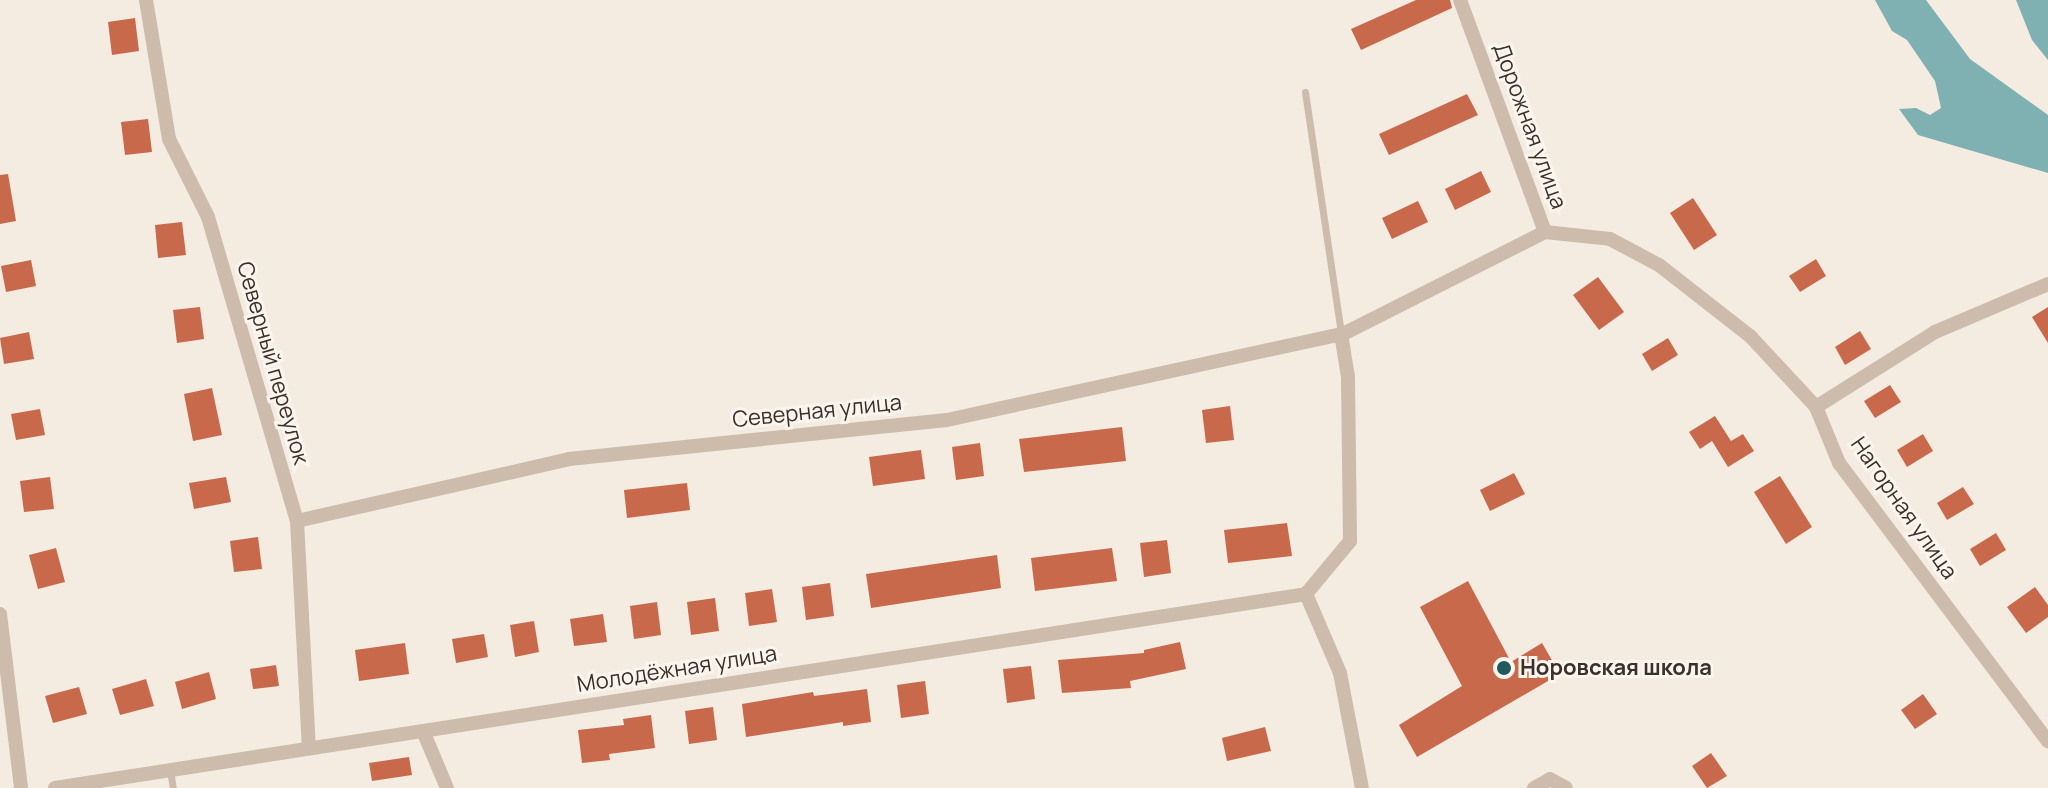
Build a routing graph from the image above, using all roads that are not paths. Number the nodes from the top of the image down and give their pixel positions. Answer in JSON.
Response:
{"nodes":[{"id":1,"x":146,"y":0,"type":"edge"},
{"id":2,"x":1460,"y":0,"type":"edge"},
{"id":3,"x":1305,"y":92,"type":"dead end"},
{"id":4,"x":1545,"y":232,"type":"junction"},
{"id":5,"x":2048,"y":284,"type":"edge"},
{"id":6,"x":1341,"y":334,"type":"junction"},
{"id":7,"x":1816,"y":407,"type":"junction"},
{"id":8,"x":297,"y":521,"type":"junction"},
{"id":9,"x":1306,"y":594,"type":"junction"},
{"id":10,"x":0,"y":614,"type":"edge"},
{"id":11,"x":423,"y":731,"type":"junction"},
{"id":12,"x":2048,"y":741,"type":"edge"},
{"id":13,"x":309,"y":748,"type":"junction"},
{"id":14,"x":170,"y":770,"type":"junction"},
{"id":15,"x":21,"y":788,"type":"edge"},
{"id":16,"x":55,"y":788,"type":"edge"},
{"id":17,"x":173,"y":788,"type":"edge"},
{"id":18,"x":447,"y":788,"type":"edge"},
{"id":19,"x":1362,"y":788,"type":"edge"},
{"id":20,"x":1534,"y":788,"type":"edge"},
{"id":21,"x":1566,"y":788,"type":"edge"}],
"edges":[{"from":1,"to":8,"type":"street","name":"Северный переулок"},
{"from":2,"to":4,"type":"street","name":"Дорожная улица"},
{"from":3,"to":6,"type":"lane"},
{"from":4,"to":6,"type":"street","name":"Дорожная улица"},
{"from":4,"to":7,"type":"street","name":"Нагорная улица"},
{"from":5,"to":7,"type":"street"},
{"from":6,"to":8,"type":"street","name":"Северная улица"},
{"from":6,"to":9,"type":"street"},
{"from":7,"to":12,"type":"street","name":"Нагорная улица"},
{"from":8,"to":13,"type":"street","name":"Северный переулок"},
{"from":9,"to":11,"type":"street","name":"Молодёжная улица"},
{"from":9,"to":19,"type":"street"},
{"from":10,"to":15,"type":"street"},
{"from":11,"to":13,"type":"street","name":"Молодёжная улица"},
{"from":11,"to":18,"type":"street"},
{"from":13,"to":14,"type":"street","name":"Молодёжная улица"},
{"from":14,"to":16,"type":"street","name":"Молодёжная улица"},
{"from":14,"to":17,"type":"lane"},
{"from":20,"to":21,"type":"street"}]}
